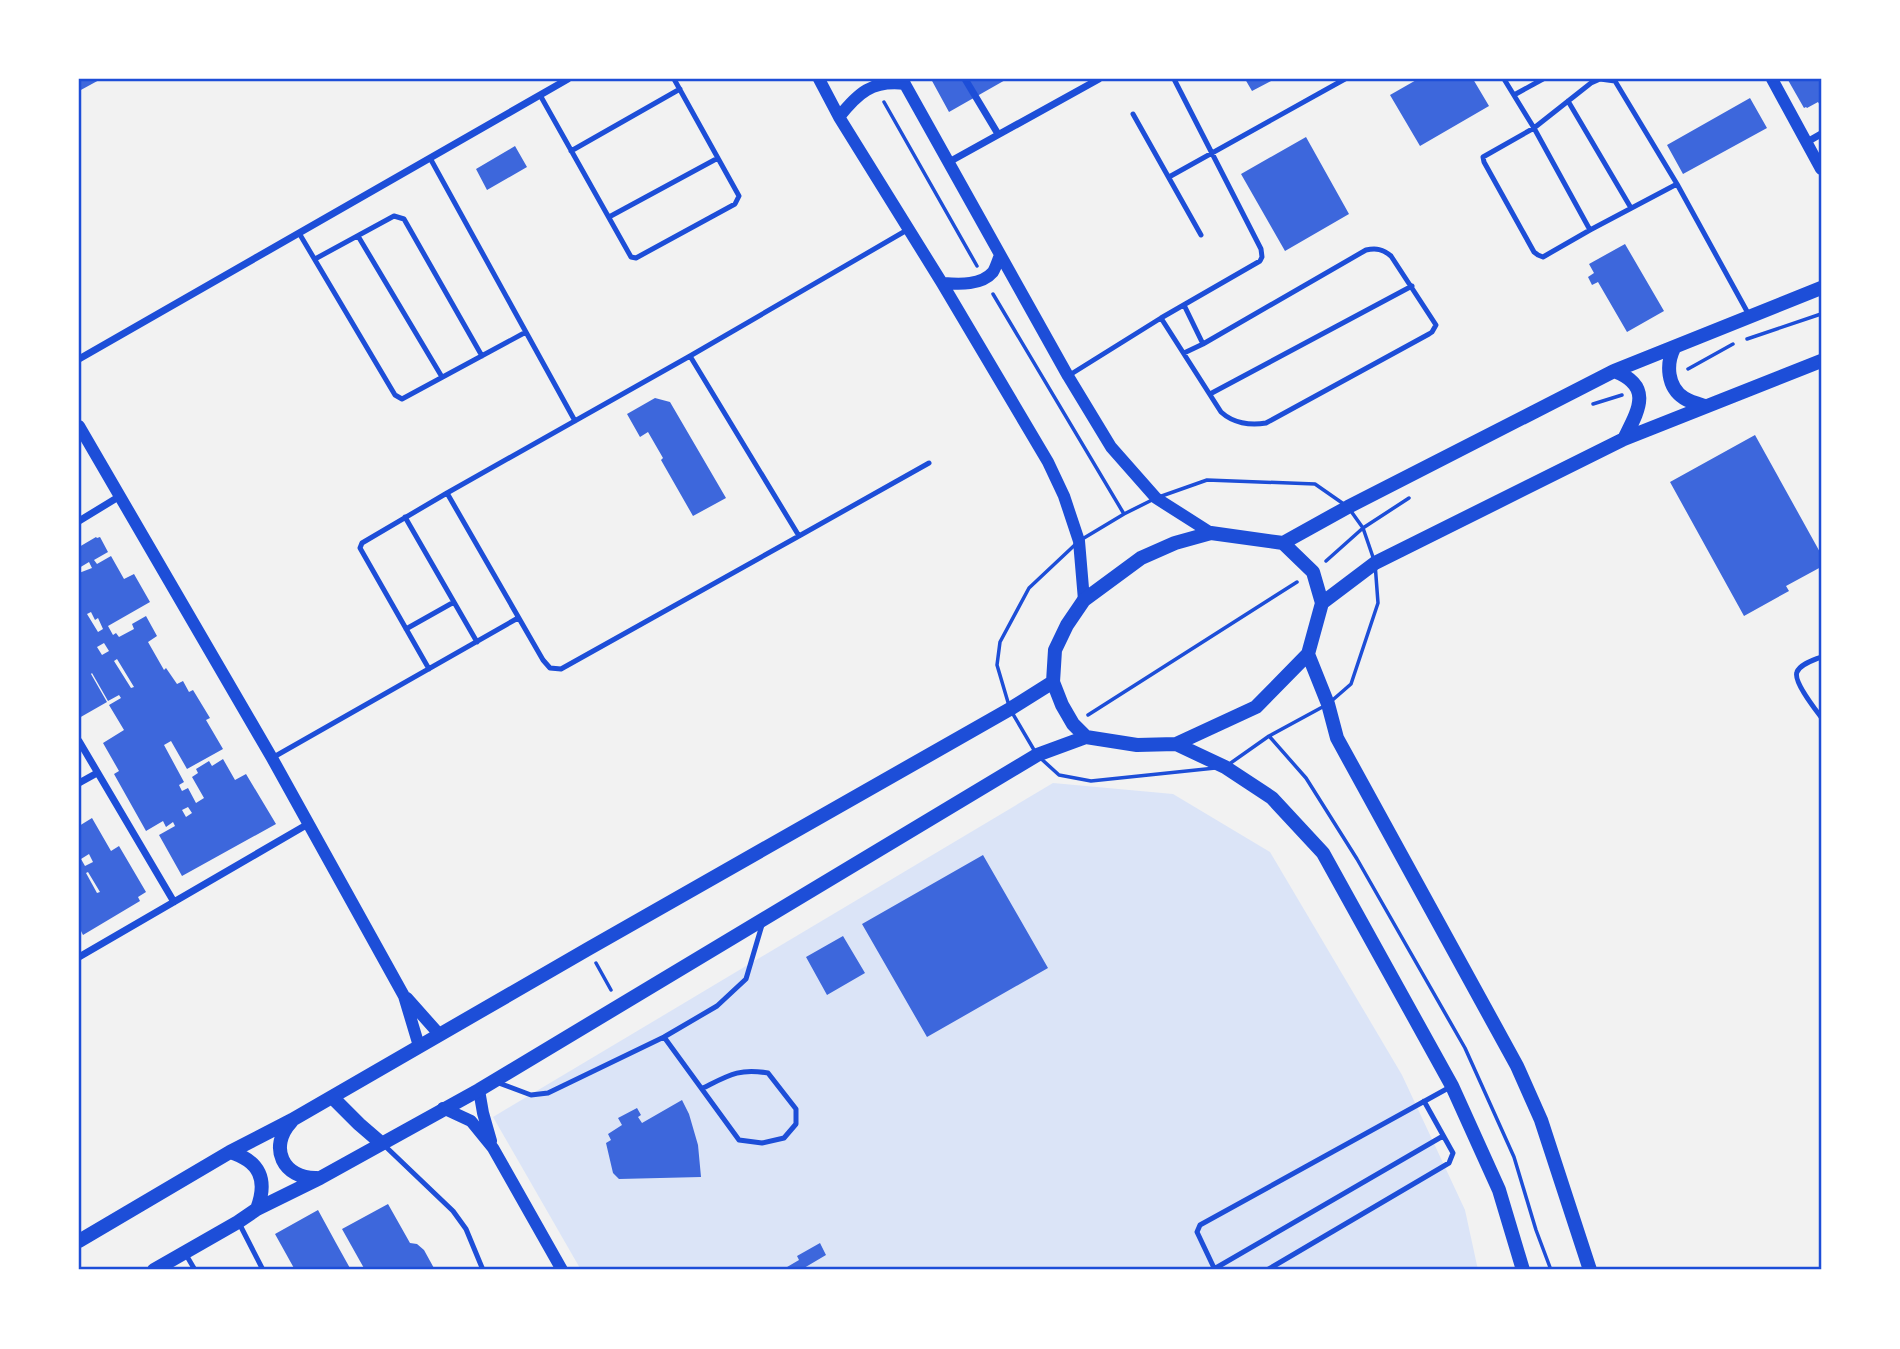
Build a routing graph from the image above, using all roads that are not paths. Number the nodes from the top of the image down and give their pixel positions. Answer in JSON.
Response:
{"nodes":[{"id":1,"x":568,"y":79,"type":"edge"},
{"id":2,"x":674,"y":79,"type":"edge"},
{"id":3,"x":818,"y":79,"type":"edge"},
{"id":4,"x":965,"y":79,"type":"edge"},
{"id":5,"x":1099,"y":79,"type":"edge"},
{"id":6,"x":1174,"y":79,"type":"edge"},
{"id":7,"x":1345,"y":79,"type":"edge"},
{"id":8,"x":1504,"y":79,"type":"edge"},
{"id":9,"x":1543,"y":79,"type":"edge"},
{"id":10,"x":1772,"y":79,"type":"edge"},
{"id":11,"x":903,"y":81,"type":"edge"},
{"id":12,"x":680,"y":89,"type":"junction"},
{"id":13,"x":540,"y":95,"type":"junction"},
{"id":14,"x":1514,"y":95,"type":"junction"},
{"id":15,"x":1569,"y":101,"type":"junction"},
{"id":16,"x":1133,"y":114,"type":"dead end"},
{"id":17,"x":839,"y":117,"type":"junction"},
{"id":18,"x":1534,"y":128,"type":"junction"},
{"id":19,"x":998,"y":134,"type":"junction"},
{"id":20,"x":1821,"y":134,"type":"edge"},
{"id":21,"x":1807,"y":142,"type":"junction"},
{"id":22,"x":571,"y":150,"type":"junction"},
{"id":23,"x":1212,"y":154,"type":"junction"},
{"id":24,"x":430,"y":158,"type":"junction"},
{"id":25,"x":718,"y":158,"type":"junction"},
{"id":26,"x":949,"y":162,"type":"junction"},
{"id":27,"x":1821,"y":169,"type":"edge"},
{"id":28,"x":1169,"y":177,"type":"junction"},
{"id":29,"x":1676,"y":184,"type":"junction"},
{"id":30,"x":1631,"y":208,"type":"junction"},
{"id":31,"x":609,"y":217,"type":"junction"},
{"id":32,"x":909,"y":229,"type":"junction"},
{"id":33,"x":1590,"y":230,"type":"junction"},
{"id":34,"x":299,"y":233,"type":"junction"},
{"id":35,"x":1201,"y":235,"type":"dead end"},
{"id":36,"x":358,"y":236,"type":"junction"},
{"id":37,"x":1000,"y":255,"type":"junction"},
{"id":38,"x":315,"y":260,"type":"junction"},
{"id":39,"x":942,"y":282,"type":"junction"},
{"id":40,"x":1412,"y":286,"type":"junction"},
{"id":41,"x":1821,"y":288,"type":"edge"},
{"id":42,"x":1184,"y":305,"type":"junction"},
{"id":43,"x":1750,"y":317,"type":"junction"},
{"id":44,"x":1161,"y":318,"type":"junction"},
{"id":45,"x":526,"y":332,"type":"junction"},
{"id":46,"x":1203,"y":344,"type":"junction"},
{"id":47,"x":1674,"y":348,"type":"junction"},
{"id":48,"x":1184,"y":353,"type":"junction"},
{"id":49,"x":482,"y":356,"type":"junction"},
{"id":50,"x":690,"y":356,"type":"junction"},
{"id":51,"x":79,"y":359,"type":"edge"},
{"id":52,"x":1821,"y":361,"type":"edge"},
{"id":53,"x":1614,"y":371,"type":"junction"},
{"id":54,"x":1068,"y":376,"type":"junction"},
{"id":55,"x":442,"y":377,"type":"junction"},
{"id":56,"x":1210,"y":394,"type":"junction"},
{"id":57,"x":1705,"y":406,"type":"junction"},
{"id":58,"x":575,"y":421,"type":"junction"},
{"id":59,"x":79,"y":426,"type":"edge"},
{"id":60,"x":1624,"y":439,"type":"junction"},
{"id":61,"x":929,"y":463,"type":"dead end"},
{"id":62,"x":447,"y":493,"type":"junction"},
{"id":63,"x":120,"y":496,"type":"junction"},
{"id":64,"x":405,"y":517,"type":"junction"},
{"id":65,"x":79,"y":521,"type":"edge"},
{"id":66,"x":1211,"y":533,"type":"junction"},
{"id":67,"x":799,"y":536,"type":"junction"},
{"id":68,"x":1283,"y":543,"type":"junction"},
{"id":69,"x":1084,"y":600,"type":"junction"},
{"id":70,"x":454,"y":602,"type":"junction"},
{"id":71,"x":1322,"y":603,"type":"junction"},
{"id":72,"x":518,"y":618,"type":"junction"},
{"id":73,"x":406,"y":629,"type":"junction"},
{"id":74,"x":477,"y":642,"type":"junction"},
{"id":75,"x":1308,"y":654,"type":"junction"},
{"id":76,"x":1821,"y":657,"type":"edge"},
{"id":77,"x":429,"y":669,"type":"junction"},
{"id":78,"x":1054,"y":682,"type":"junction"},
{"id":79,"x":1821,"y":717,"type":"edge"},
{"id":80,"x":1086,"y":737,"type":"junction"},
{"id":81,"x":79,"y":741,"type":"edge"},
{"id":82,"x":1175,"y":744,"type":"junction"},
{"id":83,"x":272,"y":758,"type":"junction"},
{"id":84,"x":97,"y":773,"type":"junction"},
{"id":85,"x":79,"y":783,"type":"edge"},
{"id":86,"x":308,"y":824,"type":"junction"},
{"id":87,"x":174,"y":902,"type":"junction"},
{"id":88,"x":764,"y":918,"type":"junction"},
{"id":89,"x":79,"y":957,"type":"edge"},
{"id":90,"x":404,"y":996,"type":"junction"},
{"id":91,"x":439,"y":1034,"type":"junction"},
{"id":92,"x":664,"y":1037,"type":"junction"},
{"id":93,"x":419,"y":1046,"type":"junction"},
{"id":94,"x":493,"y":1081,"type":"junction"},
{"id":95,"x":1452,"y":1086,"type":"junction"},
{"id":96,"x":703,"y":1088,"type":"junction"},
{"id":97,"x":479,"y":1090,"type":"junction"},
{"id":98,"x":332,"y":1097,"type":"junction"},
{"id":99,"x":1424,"y":1101,"type":"junction"},
{"id":100,"x":443,"y":1108,"type":"junction"},
{"id":101,"x":292,"y":1121,"type":"junction"},
{"id":102,"x":1443,"y":1136,"type":"junction"},
{"id":103,"x":381,"y":1143,"type":"junction"},
{"id":104,"x":493,"y":1148,"type":"junction"},
{"id":105,"x":230,"y":1152,"type":"junction"},
{"id":106,"x":320,"y":1178,"type":"junction"},
{"id":107,"x":257,"y":1209,"type":"junction"},
{"id":108,"x":238,"y":1222,"type":"junction"},
{"id":109,"x":79,"y":1241,"type":"edge"},
{"id":110,"x":185,"y":1253,"type":"junction"},
{"id":111,"x":154,"y":1270,"type":"edge"},
{"id":112,"x":195,"y":1270,"type":"edge"},
{"id":113,"x":263,"y":1270,"type":"edge"},
{"id":114,"x":483,"y":1270,"type":"edge"},
{"id":115,"x":562,"y":1270,"type":"edge"},
{"id":116,"x":1215,"y":1270,"type":"edge"},
{"id":117,"x":1267,"y":1270,"type":"edge"},
{"id":118,"x":1523,"y":1270,"type":"edge"},
{"id":119,"x":1590,"y":1270,"type":"edge"}],
"edges":[{"from":1,"to":13,"type":"street"},
{"from":2,"to":12,"type":"lane"},
{"from":3,"to":17,"type":"street"},
{"from":4,"to":19,"type":"street"},
{"from":5,"to":19,"type":"street"},
{"from":6,"to":23,"type":"lane"},
{"from":7,"to":23,"type":"lane"},
{"from":8,"to":14,"type":"lane"},
{"from":9,"to":14,"type":"lane"},
{"from":10,"to":21,"type":"street"},
{"from":11,"to":17,"type":"street"},
{"from":11,"to":26,"type":"street"},
{"from":12,"to":22,"type":"lane"},
{"from":12,"to":25,"type":"lane"},
{"from":13,"to":22,"type":"lane"},
{"from":13,"to":24,"type":"street"},
{"from":14,"to":18,"type":"lane"},
{"from":15,"to":18,"type":"lane"},
{"from":15,"to":29,"type":"lane"},
{"from":15,"to":30,"type":"lane"},
{"from":16,"to":28,"type":"lane"},
{"from":17,"to":32,"type":"street"},
{"from":18,"to":33,"type":"lane"},
{"from":18,"to":33,"type":"lane"},
{"from":19,"to":26,"type":"street"},
{"from":20,"to":21,"type":"street"},
{"from":21,"to":27,"type":"street"},
{"from":22,"to":31,"type":"lane"},
{"from":23,"to":28,"type":"lane"},
{"from":23,"to":42,"type":"lane"},
{"from":24,"to":34,"type":"street"},
{"from":24,"to":45,"type":"lane"},
{"from":25,"to":31,"type":"lane"},
{"from":25,"to":31,"type":"lane"},
{"from":26,"to":37,"type":"street"},
{"from":28,"to":35,"type":"lane"},
{"from":29,"to":30,"type":"lane"},
{"from":29,"to":43,"type":"lane"},
{"from":30,"to":33,"type":"lane"},
{"from":32,"to":39,"type":"street"},
{"from":32,"to":50,"type":"lane"},
{"from":34,"to":38,"type":"lane"},
{"from":34,"to":51,"type":"street"},
{"from":36,"to":38,"type":"lane"},
{"from":36,"to":49,"type":"lane"},
{"from":36,"to":55,"type":"lane"},
{"from":37,"to":39,"type":"street"},
{"from":37,"to":54,"type":"street"},
{"from":38,"to":55,"type":"lane"},
{"from":39,"to":69,"type":"street"},
{"from":40,"to":46,"type":"lane"},
{"from":40,"to":56,"type":"lane"},
{"from":40,"to":56,"type":"lane"},
{"from":41,"to":43,"type":"main road"},
{"from":42,"to":44,"type":"lane"},
{"from":42,"to":46,"type":"lane"},
{"from":43,"to":47,"type":"main road"},
{"from":44,"to":48,"type":"lane"},
{"from":44,"to":54,"type":"lane"},
{"from":45,"to":49,"type":"lane"},
{"from":45,"to":58,"type":"lane"},
{"from":46,"to":48,"type":"lane"},
{"from":47,"to":53,"type":"main road"},
{"from":47,"to":57,"type":"main road"},
{"from":48,"to":56,"type":"lane"},
{"from":49,"to":55,"type":"lane"},
{"from":50,"to":58,"type":"lane"},
{"from":50,"to":67,"type":"lane"},
{"from":52,"to":57,"type":"main road"},
{"from":53,"to":60,"type":"main road"},
{"from":53,"to":68,"type":"main road"},
{"from":54,"to":66,"type":"street"},
{"from":57,"to":60,"type":"main road"},
{"from":58,"to":62,"type":"lane"},
{"from":59,"to":63,"type":"street"},
{"from":60,"to":71,"type":"main road"},
{"from":61,"to":67,"type":"lane"},
{"from":62,"to":64,"type":"lane"},
{"from":62,"to":72,"type":"lane"},
{"from":63,"to":65,"type":"street"},
{"from":63,"to":83,"type":"street"},
{"from":64,"to":70,"type":"lane"},
{"from":64,"to":73,"type":"lane"},
{"from":66,"to":68,"type":"main road"},
{"from":66,"to":69,"type":"main road"},
{"from":67,"to":72,"type":"lane"},
{"from":68,"to":71,"type":"main road"},
{"from":69,"to":78,"type":"main road"},
{"from":70,"to":73,"type":"lane"},
{"from":70,"to":74,"type":"lane"},
{"from":71,"to":75,"type":"main road"},
{"from":72,"to":74,"type":"lane"},
{"from":73,"to":77,"type":"lane"},
{"from":74,"to":77,"type":"lane"},
{"from":75,"to":82,"type":"main road"},
{"from":75,"to":119,"type":"main road"},
{"from":76,"to":79,"type":"lane"},
{"from":77,"to":83,"type":"lane"},
{"from":78,"to":80,"type":"main road"},
{"from":78,"to":91,"type":"main road"},
{"from":80,"to":82,"type":"main road"},
{"from":80,"to":88,"type":"main road"},
{"from":81,"to":84,"type":"street"},
{"from":82,"to":95,"type":"main road"},
{"from":83,"to":86,"type":"street"},
{"from":84,"to":85,"type":"street"},
{"from":84,"to":87,"type":"street"},
{"from":86,"to":87,"type":"street"},
{"from":86,"to":90,"type":"street"},
{"from":87,"to":89,"type":"street"},
{"from":88,"to":92,"type":"lane"},
{"from":88,"to":94,"type":"main road"},
{"from":90,"to":91,"type":"street"},
{"from":90,"to":93,"type":"street"},
{"from":91,"to":93,"type":"main road"},
{"from":92,"to":94,"type":"lane"},
{"from":92,"to":96,"type":"lane"},
{"from":93,"to":98,"type":"main road"},
{"from":94,"to":97,"type":"main road"},
{"from":95,"to":99,"type":"lane"},
{"from":95,"to":118,"type":"main road"},
{"from":96,"to":96,"type":"lane"},
{"from":97,"to":100,"type":"main road"},
{"from":97,"to":104,"type":"street"},
{"from":98,"to":101,"type":"main road"},
{"from":98,"to":103,"type":"main road"},
{"from":99,"to":102,"type":"lane"},
{"from":99,"to":116,"type":"lane"},
{"from":100,"to":103,"type":"main road"},
{"from":100,"to":104,"type":"street"},
{"from":101,"to":105,"type":"main road"},
{"from":101,"to":106,"type":"main road"},
{"from":102,"to":116,"type":"lane"},
{"from":102,"to":117,"type":"lane"},
{"from":103,"to":106,"type":"main road"},
{"from":103,"to":114,"type":"lane"},
{"from":104,"to":115,"type":"street"},
{"from":105,"to":107,"type":"main road"},
{"from":105,"to":109,"type":"main road"},
{"from":106,"to":107,"type":"main road"},
{"from":107,"to":108,"type":"main road"},
{"from":108,"to":110,"type":"main road"},
{"from":108,"to":113,"type":"lane"},
{"from":110,"to":111,"type":"main road"},
{"from":110,"to":112,"type":"lane"}]}
